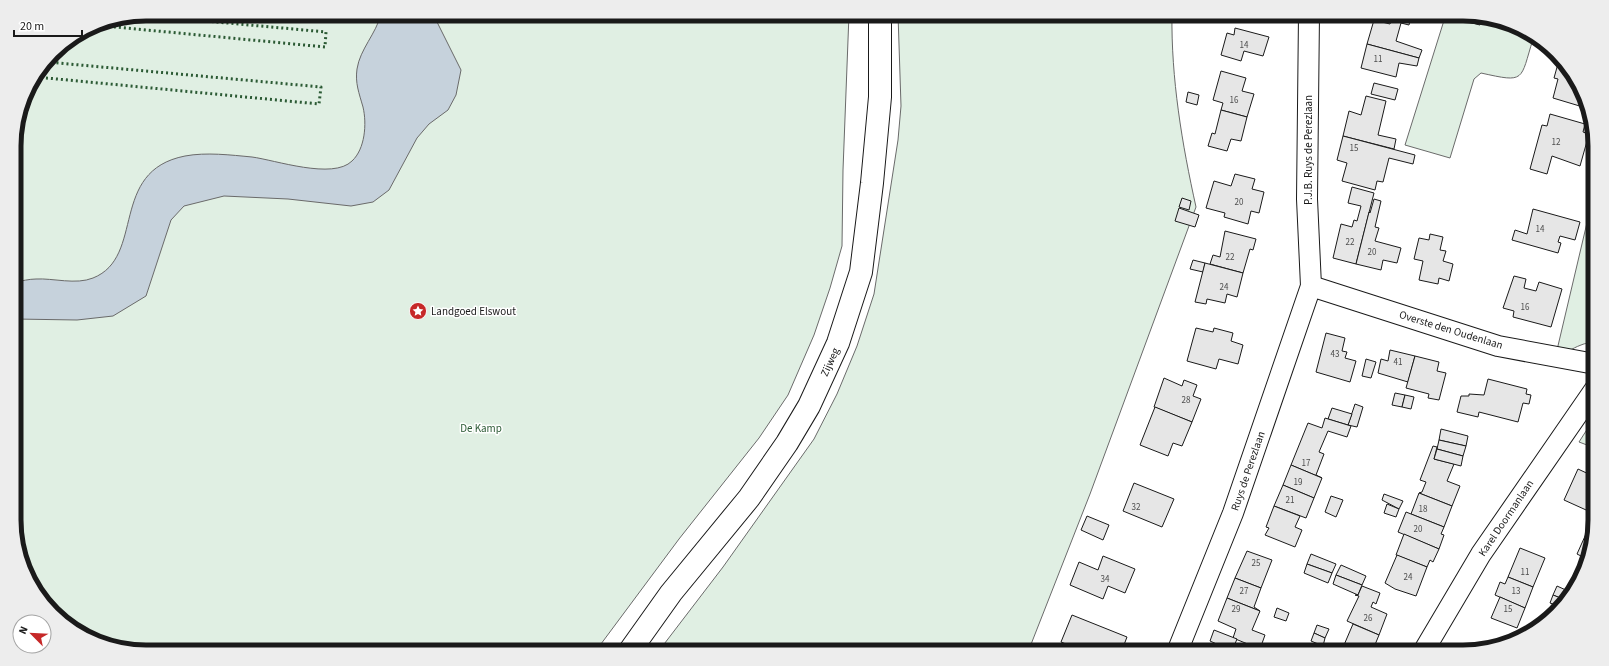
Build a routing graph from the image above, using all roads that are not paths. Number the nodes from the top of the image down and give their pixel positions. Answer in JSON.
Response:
{"nodes":[{"id":1,"x":880,"y":21,"type":"edge"},
{"id":2,"x":1309,"y":21,"type":"edge"},
{"id":3,"x":1311,"y":286,"type":"junction"},
{"id":4,"x":1588,"y":363,"type":"edge"},
{"id":5,"x":1588,"y":399,"type":"edge"},
{"id":6,"x":634,"y":645,"type":"edge"},
{"id":7,"x":1180,"y":645,"type":"edge"},
{"id":8,"x":1427,"y":645,"type":"edge"}],
"edges":[{"from":1,"to":6,"type":"street","name":"Zijweg"},
{"from":2,"to":3,"type":"street","name":"P.J.B. Ruys de Perezlaan"},
{"from":3,"to":4,"type":"street","name":"Overste den Oudenlaan"},
{"from":3,"to":7,"type":"street","name":"Ruys de Perezlaan"},
{"from":5,"to":8,"type":"street","name":"Karel Doormanlaan"}]}
